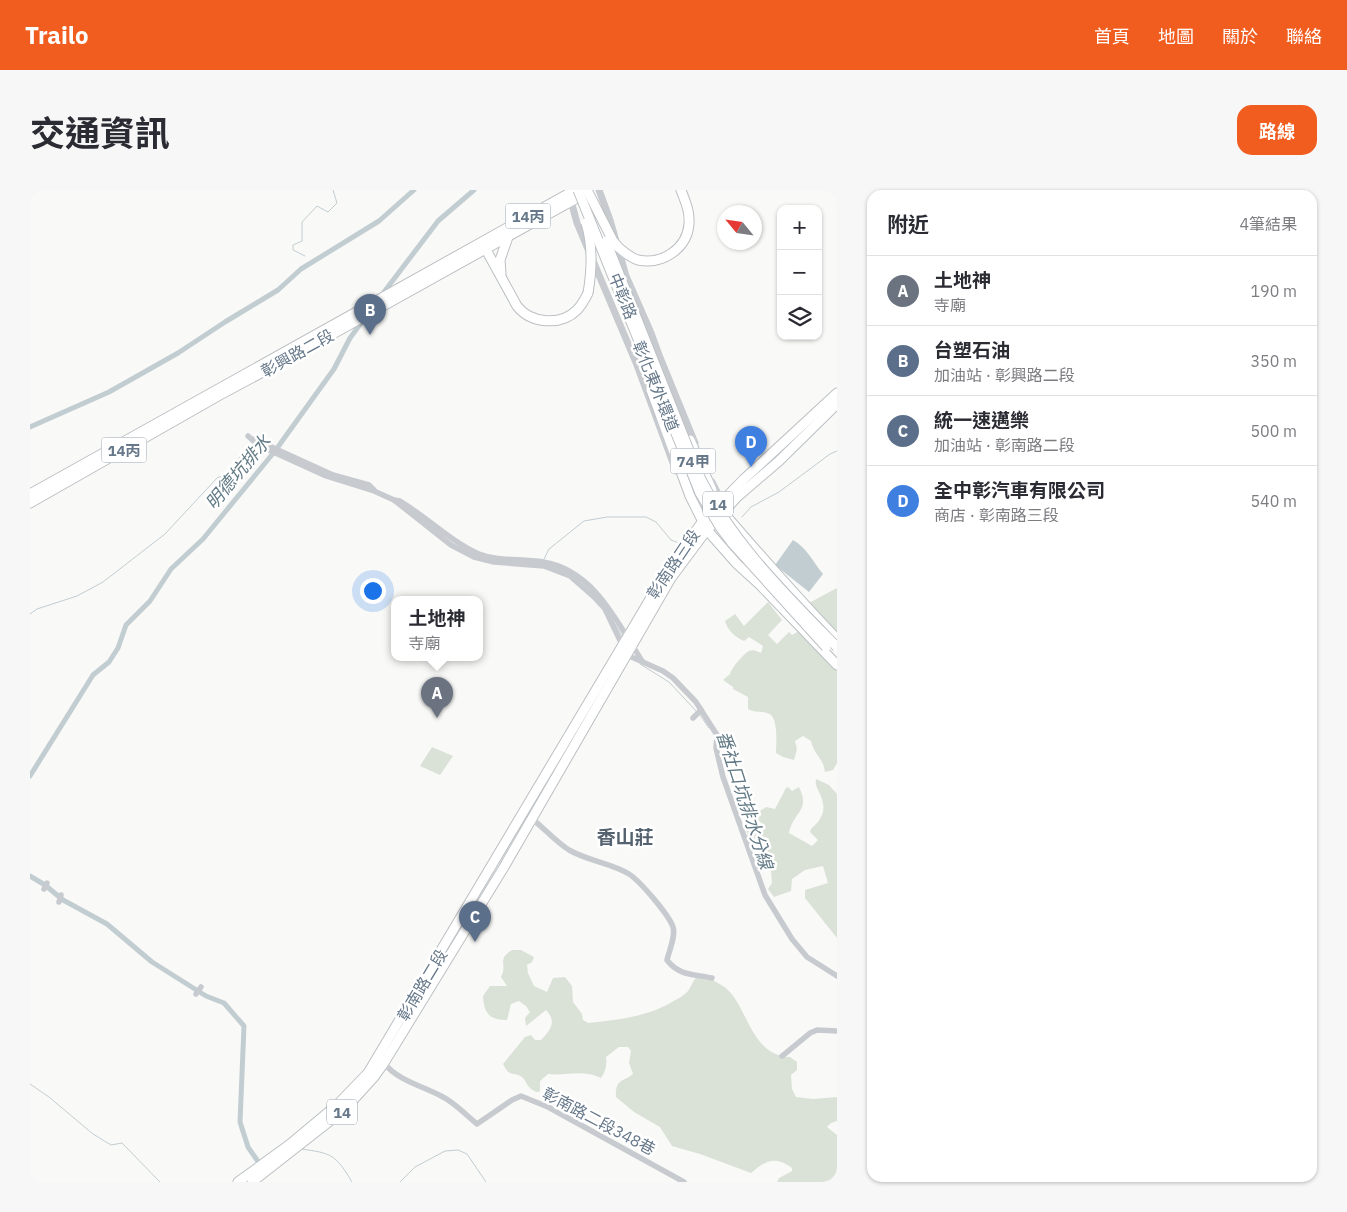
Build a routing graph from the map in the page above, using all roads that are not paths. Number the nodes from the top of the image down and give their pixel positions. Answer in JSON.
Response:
{"nodes":[{"id":1,"x":599,"y":190,"type":"edge"},
{"id":2,"x":680,"y":190,"type":"edge"},
{"id":3,"x":572,"y":192,"type":"edge"},
{"id":4,"x":589,"y":193,"type":"edge"},
{"id":5,"x":508,"y":237,"type":"junction"},
{"id":6,"x":484,"y":245,"type":"junction"},
{"id":7,"x":501,"y":276,"type":"junction"},
{"id":8,"x":635,"y":324,"type":"junction"},
{"id":9,"x":651,"y":332,"type":"junction"},
{"id":10,"x":626,"y":340,"type":"junction"},
{"id":11,"x":659,"y":355,"type":"junction"},
{"id":12,"x":637,"y":364,"type":"junction"},
{"id":13,"x":837,"y":393,"type":"edge"},
{"id":14,"x":837,"y":404,"type":"edge"},
{"id":15,"x":270,"y":448,"type":"dead end"},
{"id":16,"x":30,"y":494,"type":"edge"},
{"id":17,"x":394,"y":500,"type":"junction"},
{"id":18,"x":30,"y":503,"type":"edge"},
{"id":19,"x":718,"y":504,"type":"junction"},
{"id":20,"x":723,"y":513,"type":"junction"},
{"id":21,"x":702,"y":521,"type":"junction"},
{"id":22,"x":707,"y":530,"type":"junction"},
{"id":23,"x":837,"y":640,"type":"edge"},
{"id":24,"x":627,"y":643,"type":"junction"},
{"id":25,"x":837,"y":647,"type":"edge"},
{"id":26,"x":627,"y":655,"type":"junction"},
{"id":27,"x":833,"y":657,"type":"edge"},
{"id":28,"x":642,"y":660,"type":"junction"},
{"id":29,"x":837,"y":665,"type":"edge"},
{"id":30,"x":701,"y":710,"type":"junction"},
{"id":31,"x":694,"y":718,"type":"dead end"},
{"id":32,"x":528,"y":815,"type":"junction"},
{"id":33,"x":47,"y":883,"type":"dead end"},
{"id":34,"x":44,"y":889,"type":"dead end"},
{"id":35,"x":61,"y":895,"type":"dead end"},
{"id":36,"x":59,"y":902,"type":"dead end"},
{"id":37,"x":837,"y":976,"type":"edge"},
{"id":38,"x":712,"y":978,"type":"dead end"},
{"id":39,"x":201,"y":988,"type":"dead end"},
{"id":40,"x":196,"y":994,"type":"dead end"},
{"id":41,"x":837,"y":1031,"type":"edge"},
{"id":42,"x":782,"y":1056,"type":"dead end"},
{"id":43,"x":382,"y":1059,"type":"junction"},
{"id":44,"x":291,"y":1148,"type":"junction"},
{"id":45,"x":238,"y":1182,"type":"edge"},
{"id":46,"x":252,"y":1182,"type":"edge"},
{"id":47,"x":684,"y":1182,"type":"edge"}],
"edges":[{"from":1,"to":9,"type":"street","name":"中彰路"},
{"from":2,"to":4,"type":"main road","bridge":true},
{"from":3,"to":4,"type":"main road","name":"彰興路二段","number":"14丙"},
{"from":3,"to":5,"type":"main road","name":"彰興路二段","number":"14丙"},
{"from":3,"to":6,"type":"main road","name":"彰興路二段","number":"14丙"},
{"from":3,"to":7,"type":"main road","bridge":true},
{"from":3,"to":8,"type":"main road","name":"彰化東外環道","number":"74甲","bridge":true},
{"from":3,"to":10,"type":"street","name":"中彰路"},
{"from":4,"to":8,"type":"main road","name":"彰化東外環道","number":"74甲","bridge":true},
{"from":5,"to":6,"type":"main road","name":"彰興路二段","number":"14丙"},
{"from":5,"to":7,"type":"main road"},
{"from":6,"to":7,"type":"main road"},
{"from":6,"to":16,"type":"main road","name":"彰興路二段","number":"14丙"},
{"from":6,"to":18,"type":"main road","name":"彰興路二段","number":"14丙"},
{"from":8,"to":19,"type":"main road","bridge":true},
{"from":8,"to":21,"type":"main road","bridge":true},
{"from":8,"to":25,"type":"main road","name":"彰化東外環道","number":"74甲","bridge":true},
{"from":8,"to":27,"type":"main road","name":"彰化東外環道","number":"74甲","bridge":true},
{"from":9,"to":10,"type":"street"},
{"from":9,"to":11,"type":"street","name":"中彰路"},
{"from":10,"to":12,"type":"street","name":"中彰路"},
{"from":11,"to":12,"type":"street"},
{"from":11,"to":19,"type":"street","name":"中彰路"},
{"from":12,"to":21,"type":"street","name":"中彰路"},
{"from":13,"to":19,"type":"main road","name":"彰南路三段","number":"14"},
{"from":14,"to":20,"type":"main road","name":"彰南路三段","number":"14"},
{"from":15,"to":17,"type":"street"},
{"from":17,"to":24,"type":"street"},
{"from":17,"to":24,"type":"street"},
{"from":19,"to":20,"type":"main road"},
{"from":19,"to":21,"type":"main road","name":"彰南路三段","number":"14"},
{"from":20,"to":22,"type":"main road","name":"彰南路三段","number":"14"},
{"from":20,"to":23,"type":"main road"},
{"from":21,"to":22,"type":"main road"},
{"from":21,"to":24,"type":"main road","name":"彰南路三段","number":"14"},
{"from":22,"to":24,"type":"main road","name":"彰南路三段","number":"14"},
{"from":22,"to":27,"type":"main road","number":"74甲"},
{"from":24,"to":26,"type":"main road","number":"14"},
{"from":24,"to":28,"type":"street"},
{"from":24,"to":32,"type":"main road","name":"彰南路二段","number":"14"},
{"from":26,"to":28,"type":"street"},
{"from":26,"to":32,"type":"main road","name":"彰南路二段","number":"14"},
{"from":27,"to":29,"type":"main road","number":"74甲"},
{"from":28,"to":30,"type":"street"},
{"from":30,"to":31,"type":"street"},
{"from":30,"to":37,"type":"street"},
{"from":32,"to":38,"type":"street"},
{"from":32,"to":43,"type":"main road","name":"彰南路二段","number":"14"},
{"from":33,"to":34,"type":"street"},
{"from":35,"to":36,"type":"street"},
{"from":39,"to":40,"type":"street"},
{"from":41,"to":42,"type":"street"},
{"from":43,"to":44,"type":"main road","name":"彰南路二段","number":"14"},
{"from":43,"to":47,"type":"street","name":"彰南路二段348巷"},
{"from":44,"to":45,"type":"main road","name":"彰南路二段","number":"14"},
{"from":44,"to":46,"type":"main road","name":"彰南路二段","number":"14"}]}
